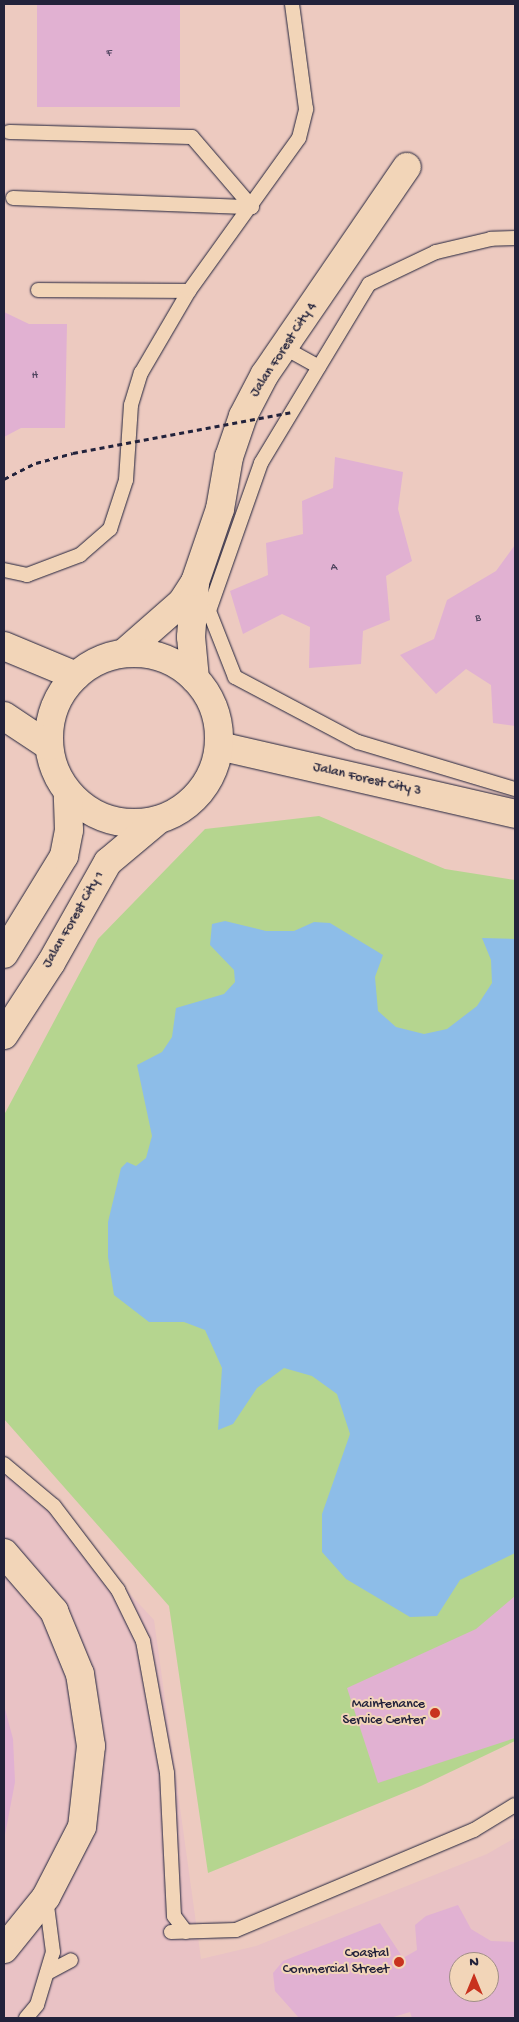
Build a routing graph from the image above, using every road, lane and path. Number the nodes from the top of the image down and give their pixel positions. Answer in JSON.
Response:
{"nodes":[{"id":1,"x":292,"y":4,"type":"edge"},
{"id":2,"x":9,"y":132,"type":"dead end"},
{"id":3,"x":407,"y":167,"type":"dead end"},
{"id":4,"x":13,"y":198,"type":"dead end"},
{"id":5,"x":252,"y":207,"type":"junction"},
{"id":6,"x":515,"y":238,"type":"edge"},
{"id":7,"x":38,"y":290,"type":"dead end"},
{"id":8,"x":189,"y":291,"type":"junction"},
{"id":9,"x":283,"y":347,"type":"junction"},
{"id":10,"x":319,"y":367,"type":"junction"},
{"id":11,"x":292,"y":412,"type":"junction"},
{"id":12,"x":4,"y":479,"type":"edge"},
{"id":13,"x":4,"y":570,"type":"edge"},
{"id":14,"x":196,"y":582,"type":"junction"},
{"id":15,"x":4,"y":646,"type":"edge"},
{"id":16,"x":124,"y":654,"type":"junction"},
{"id":17,"x":76,"y":676,"type":"junction"},
{"id":18,"x":195,"y":678,"type":"junction"},
{"id":19,"x":4,"y":716,"type":"edge"},
{"id":20,"x":49,"y":746,"type":"junction"},
{"id":21,"x":219,"y":746,"type":"junction"},
{"id":22,"x":515,"y":789,"type":"edge"},
{"id":23,"x":68,"y":792,"type":"junction"},
{"id":24,"x":515,"y":814,"type":"edge"},
{"id":25,"x":159,"y":819,"type":"junction"},
{"id":26,"x":4,"y":954,"type":"edge"},
{"id":27,"x":4,"y":1035,"type":"edge"},
{"id":28,"x":4,"y":1464,"type":"edge"},
{"id":29,"x":4,"y":1554,"type":"edge"},
{"id":30,"x":515,"y":1805,"type":"edge"},
{"id":31,"x":46,"y":1897,"type":"junction"},
{"id":32,"x":171,"y":1932,"type":"dead end"},
{"id":33,"x":186,"y":1932,"type":"junction"},
{"id":34,"x":4,"y":1949,"type":"edge"},
{"id":35,"x":71,"y":1960,"type":"dead end"},
{"id":36,"x":47,"y":1972,"type":"junction"},
{"id":37,"x":26,"y":2018,"type":"edge"}],
"edges":[{"from":1,"to":5,"type":"lane"},
{"from":2,"to":5,"type":"lane"},
{"from":3,"to":9,"type":"street","name":"Jalan Forest City 4"},
{"from":4,"to":5,"type":"lane"},
{"from":5,"to":8,"type":"lane"},
{"from":6,"to":10,"type":"lane"},
{"from":7,"to":8,"type":"lane"},
{"from":8,"to":13,"type":"lane"},
{"from":9,"to":10,"type":"lane"},
{"from":9,"to":14,"type":"street","name":"Jalan Forest City 4"},
{"from":10,"to":11,"type":"lane"},
{"from":11,"to":12,"type":"path","bridge":true},
{"from":11,"to":22,"type":"lane"},
{"from":14,"to":16,"type":"street","name":"Jalan Forest City 4"},
{"from":14,"to":18,"type":"street","name":"Jalan Forest City 4"},
{"from":15,"to":17,"type":"street"},
{"from":16,"to":17,"type":"street"},
{"from":16,"to":18,"type":"street"},
{"from":17,"to":20,"type":"street"},
{"from":18,"to":21,"type":"street"},
{"from":19,"to":20,"type":"street"},
{"from":20,"to":23,"type":"street"},
{"from":21,"to":24,"type":"street","name":"Jalan Forest City 3"},
{"from":21,"to":25,"type":"street"},
{"from":23,"to":25,"type":"street"},
{"from":23,"to":26,"type":"street"},
{"from":25,"to":27,"type":"street","name":"Jalan Forest City 1"},
{"from":28,"to":33,"type":"lane"},
{"from":29,"to":31,"type":"street"},
{"from":30,"to":33,"type":"lane"},
{"from":31,"to":34,"type":"street"},
{"from":31,"to":36,"type":"lane"},
{"from":32,"to":33,"type":"lane"},
{"from":35,"to":36,"type":"lane"},
{"from":36,"to":37,"type":"lane"}]}
